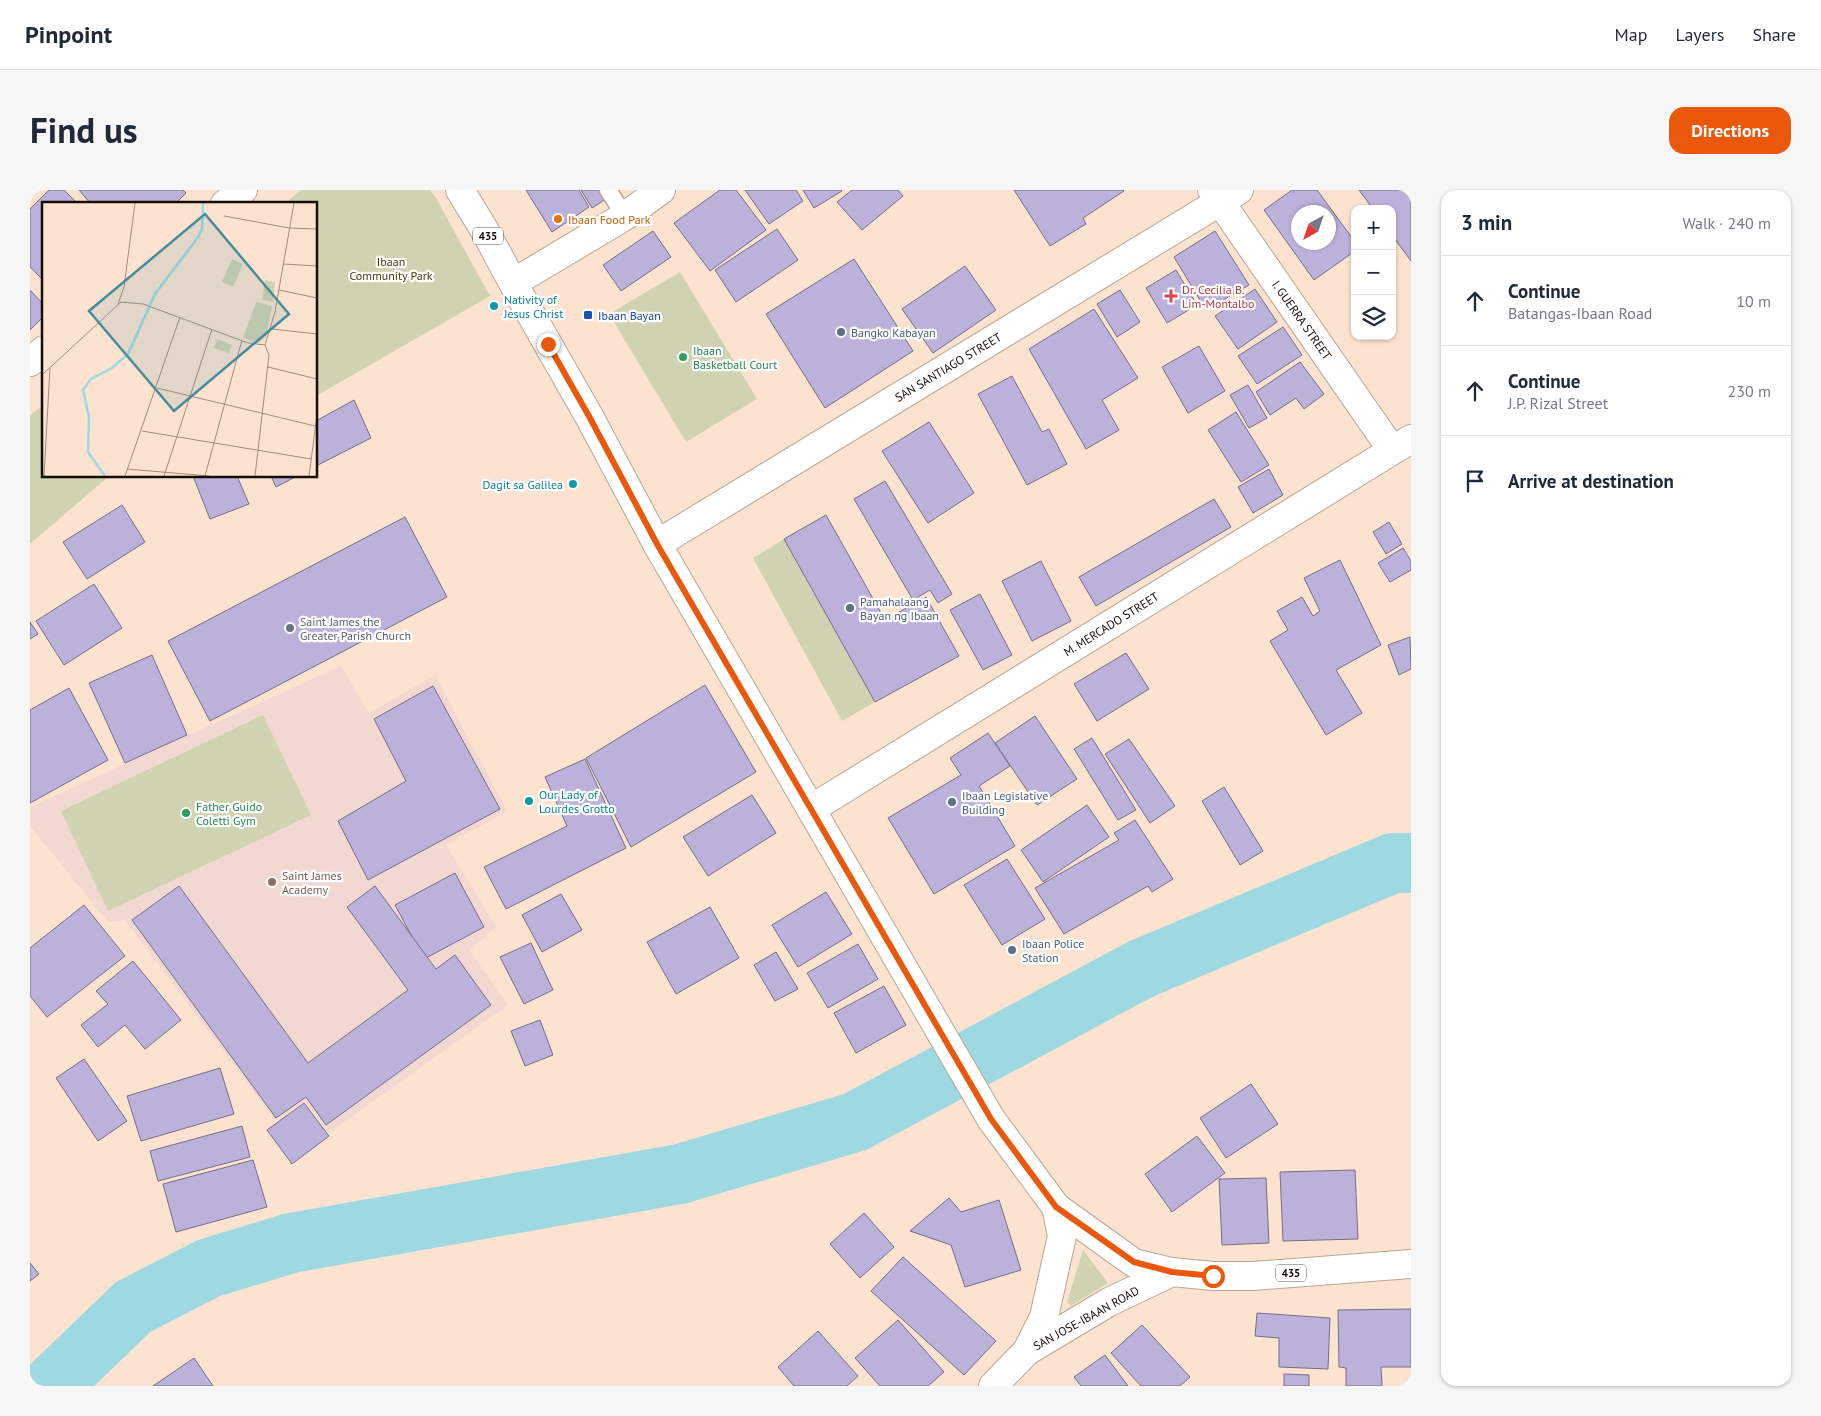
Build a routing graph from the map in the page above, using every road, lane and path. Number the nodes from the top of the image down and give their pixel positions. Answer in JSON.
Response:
{"nodes":[{"id":1,"x":460,"y":190,"type":"edge"},
{"id":2,"x":608,"y":190,"type":"edge"},
{"id":3,"x":662,"y":190,"type":"edge"},
{"id":4,"x":1224,"y":194,"type":"edge"},
{"id":5,"x":625,"y":216,"type":"junction"},
{"id":6,"x":513,"y":284,"type":"junction"},
{"id":7,"x":42,"y":352,"type":"edge"},
{"id":8,"x":30,"y":362,"type":"edge"},
{"id":9,"x":1401,"y":444,"type":"edge"},
{"id":10,"x":657,"y":544,"type":"junction"},
{"id":11,"x":811,"y":809,"type":"junction"},
{"id":12,"x":1056,"y":1207,"type":"junction"},
{"id":13,"x":1411,"y":1264,"type":"edge"},
{"id":14,"x":1172,"y":1272,"type":"junction"},
{"id":15,"x":1027,"y":1351,"type":"junction"},
{"id":16,"x":993,"y":1386,"type":"edge"}],
"edges":[{"from":1,"to":6,"type":"main road","number":"435"},
{"from":2,"to":5,"type":"lane"},
{"from":3,"to":5,"type":"main road"},
{"from":4,"to":9,"type":"main road","name":"I. GUERRA STREET"},
{"from":4,"to":10,"type":"main road","name":"SAN SANTIAGO STREET"},
{"from":5,"to":6,"type":"main road"},
{"from":6,"to":10,"type":"main road","number":"435"},
{"from":7,"to":8,"type":"main road"},
{"from":9,"to":11,"type":"main road","name":"M. MERCADO STREET"},
{"from":10,"to":11,"type":"main road","number":"435"},
{"from":11,"to":12,"type":"main road","number":"435"},
{"from":12,"to":14,"type":"main road","number":"435"},
{"from":12,"to":15,"type":"main road","name":"SAN JOSE-IBAAN ROAD"},
{"from":13,"to":14,"type":"main road","number":"435"},
{"from":14,"to":15,"type":"main road","name":"SAN JOSE-IBAAN ROAD"},
{"from":15,"to":16,"type":"main road","name":"SAN JOSE-IBAAN ROAD"}]}
